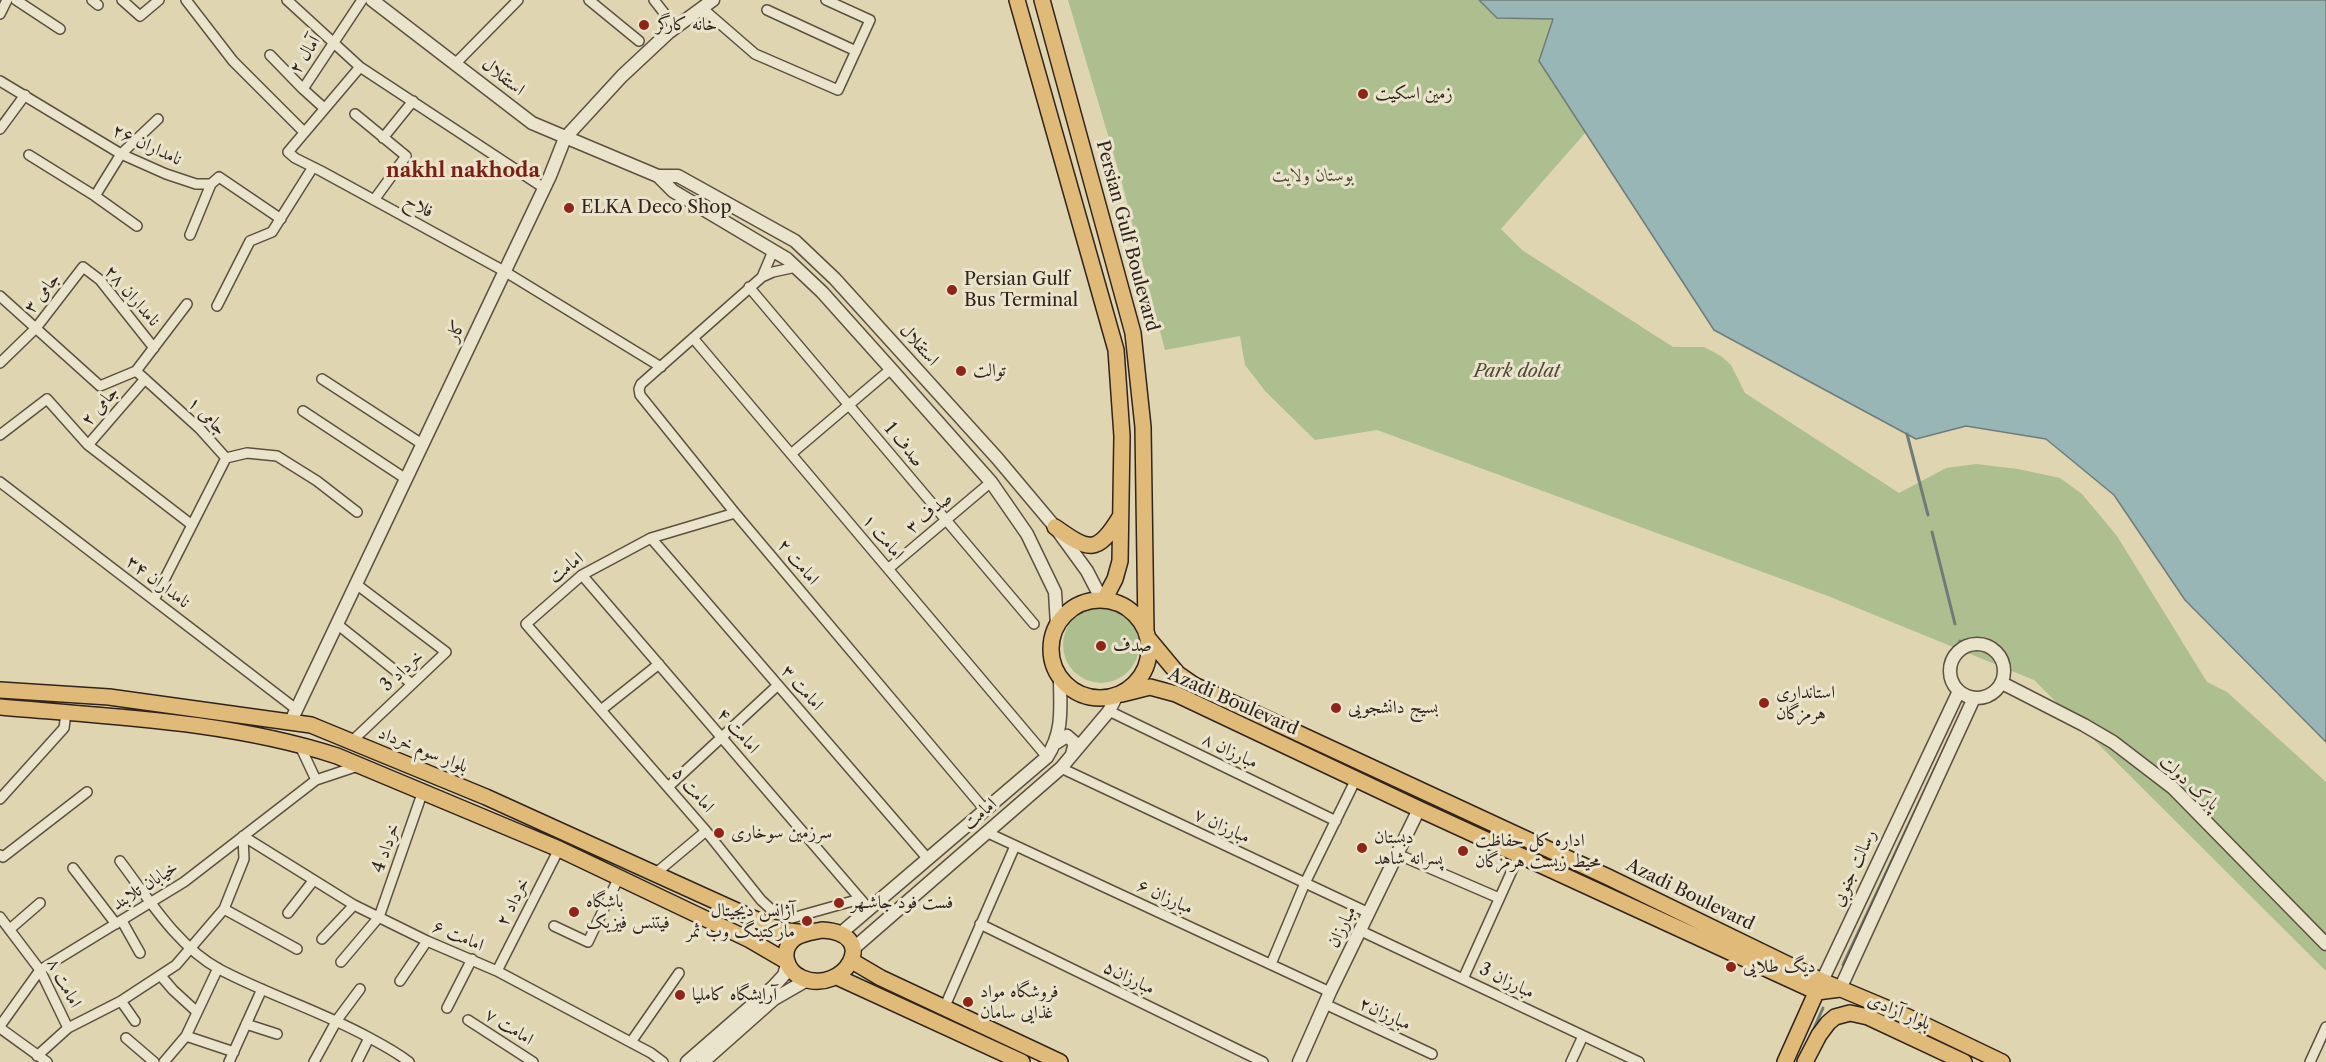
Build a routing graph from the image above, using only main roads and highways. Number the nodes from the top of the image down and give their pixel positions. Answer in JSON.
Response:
{"nodes":[{"id":1,"x":1017,"y":0,"type":"edge"},
{"id":2,"x":1042,"y":0,"type":"edge"},
{"id":3,"x":1121,"y":514,"type":"junction"},
{"id":4,"x":1055,"y":527,"type":"road end"},
{"id":5,"x":1103,"y":600,"type":"junction"},
{"id":6,"x":1147,"y":634,"type":"junction"},
{"id":7,"x":0,"y":690,"type":"edge"},
{"id":8,"x":1119,"y":695,"type":"junction"},
{"id":9,"x":0,"y":707,"type":"edge"},
{"id":10,"x":753,"y":919,"type":"junction"},
{"id":11,"x":807,"y":933,"type":"junction"},
{"id":12,"x":750,"y":940,"type":"junction"},
{"id":13,"x":853,"y":955,"type":"junction"},
{"id":14,"x":787,"y":963,"type":"junction"},
{"id":15,"x":837,"y":977,"type":"junction"},
{"id":16,"x":881,"y":978,"type":"junction"},
{"id":17,"x":1819,"y":987,"type":"junction"},
{"id":18,"x":875,"y":993,"type":"junction"},
{"id":19,"x":1022,"y":1062,"type":"edge"},
{"id":20,"x":1060,"y":1062,"type":"edge"},
{"id":21,"x":1785,"y":1062,"type":"edge"},
{"id":22,"x":1805,"y":1062,"type":"edge"},
{"id":23,"x":1964,"y":1062,"type":"edge"},
{"id":24,"x":2002,"y":1062,"type":"edge"}],
"edges":[{"from":1,"to":3,"type":"main road"},
{"from":2,"to":6,"type":"main road","name":"Persian Gulf Boulevard"},
{"from":3,"to":4,"type":"main road"},
{"from":3,"to":5,"type":"main road"},
{"from":5,"to":6,"type":"main road"},
{"from":5,"to":8,"type":"main road"},
{"from":6,"to":8,"type":"main road"},
{"from":6,"to":17,"type":"main road","name":"Azadi Boulevard"},
{"from":7,"to":10,"type":"main road","name":"بلوار سوم خرداد"},
{"from":8,"to":17,"type":"main road","name":"Azadi Boulevard"},
{"from":9,"to":12,"type":"main road","name":"بلوار سوم خرداد"},
{"from":10,"to":11,"type":"main road","name":"بلوار سوم خرداد"},
{"from":10,"to":12,"type":"main road"},
{"from":11,"to":13,"type":"main road"},
{"from":11,"to":14,"type":"main road"},
{"from":12,"to":14,"type":"main road","name":"بلوار سوم خرداد"},
{"from":13,"to":15,"type":"main road"},
{"from":13,"to":16,"type":"main road"},
{"from":14,"to":15,"type":"main road"},
{"from":15,"to":18,"type":"main road"},
{"from":16,"to":18,"type":"main road"},
{"from":16,"to":20,"type":"main road"},
{"from":17,"to":21,"type":"main road","name":"رسالت جنوبی"},
{"from":17,"to":24,"type":"main road"},
{"from":18,"to":19,"type":"main road"},
{"from":22,"to":23,"type":"main road","name":"بلوار آزادی"}]}
